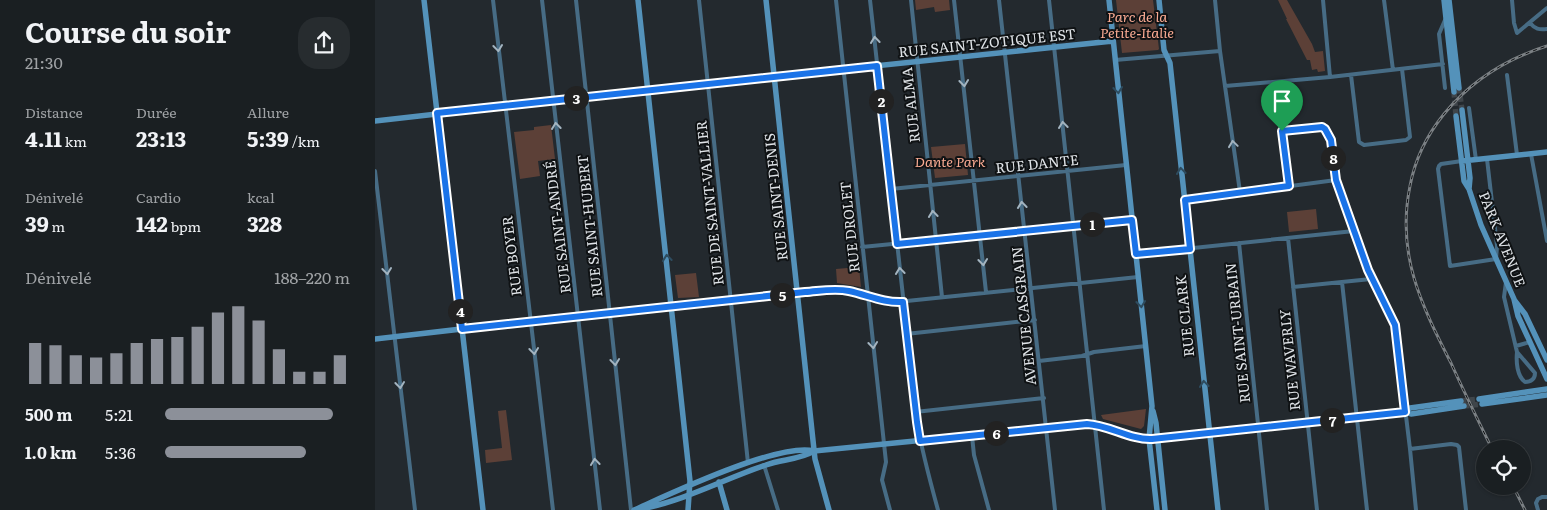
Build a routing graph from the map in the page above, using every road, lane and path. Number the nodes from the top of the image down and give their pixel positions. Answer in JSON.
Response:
{"nodes":[{"id":1,"x":424,"y":0,"type":"edge"},
{"id":2,"x":493,"y":0,"type":"edge"},
{"id":3,"x":541,"y":0,"type":"edge"},
{"id":4,"x":576,"y":0,"type":"edge"},
{"id":5,"x":638,"y":0,"type":"edge"},
{"id":6,"x":699,"y":0,"type":"edge"},
{"id":7,"x":766,"y":0,"type":"edge"},
{"id":8,"x":836,"y":0,"type":"edge"},
{"id":9,"x":870,"y":0,"type":"edge"},
{"id":10,"x":911,"y":0,"type":"edge"},
{"id":11,"x":954,"y":0,"type":"edge"},
{"id":12,"x":999,"y":0,"type":"edge"},
{"id":13,"x":1049,"y":0,"type":"edge"},
{"id":14,"x":1109,"y":0,"type":"edge"},
{"id":15,"x":1159,"y":0,"type":"edge"},
{"id":16,"x":1215,"y":0,"type":"edge"},
{"id":17,"x":1323,"y":0,"type":"edge"},
{"id":18,"x":1384,"y":0,"type":"edge"},
{"id":19,"x":1444,"y":0,"type":"edge"},
{"id":20,"x":1449,"y":0,"type":"edge"},
{"id":21,"x":1511,"y":0,"type":"edge"},
{"id":22,"x":1547,"y":8,"type":"edge"},
{"id":23,"x":1445,"y":20,"type":"junction"},
{"id":24,"x":1530,"y":23,"type":"junction"},
{"id":25,"x":1547,"y":29,"type":"edge"},
{"id":26,"x":1113,"y":41,"type":"junction"},
{"id":27,"x":1054,"y":47,"type":"junction"},
{"id":28,"x":1220,"y":51,"type":"junction"},
{"id":29,"x":1006,"y":52,"type":"junction"},
{"id":30,"x":1167,"y":56,"type":"junction"},
{"id":31,"x":961,"y":57,"type":"junction"},
{"id":32,"x":1115,"y":60,"type":"junction"},
{"id":33,"x":917,"y":61,"type":"junction"},
{"id":34,"x":1443,"y":64,"type":"junction"},
{"id":35,"x":877,"y":66,"type":"junction"},
{"id":36,"x":843,"y":69,"type":"junction"},
{"id":37,"x":1402,"y":69,"type":"junction"},
{"id":38,"x":1393,"y":70,"type":"junction"},
{"id":39,"x":1351,"y":75,"type":"junction"},
{"id":40,"x":1507,"y":75,"type":"dead end"},
{"id":41,"x":775,"y":76,"type":"junction"},
{"id":42,"x":1331,"y":77,"type":"junction"},
{"id":43,"x":1275,"y":82,"type":"junction"},
{"id":44,"x":708,"y":83,"type":"junction"},
{"id":45,"x":1225,"y":86,"type":"junction"},
{"id":46,"x":1445,"y":88,"type":"dead end"},
{"id":47,"x":1459,"y":88,"type":"tunnel mouth"},
{"id":48,"x":648,"y":90,"type":"junction"},
{"id":49,"x":1454,"y":92,"type":"tunnel mouth"},
{"id":50,"x":586,"y":97,"type":"junction"},
{"id":51,"x":553,"y":100,"type":"junction"},
{"id":52,"x":505,"y":106,"type":"junction"},
{"id":53,"x":1469,"y":108,"type":"tunnel mouth"},
{"id":54,"x":1462,"y":110,"type":"tunnel mouth"},
{"id":55,"x":437,"y":113,"type":"junction"},
{"id":56,"x":1456,"y":116,"type":"tunnel mouth"},
{"id":57,"x":375,"y":121,"type":"edge"},
{"id":58,"x":1282,"y":131,"type":"junction"},
{"id":59,"x":1547,"y":152,"type":"edge"},
{"id":60,"x":1531,"y":154,"type":"junction"},
{"id":61,"x":1517,"y":155,"type":"junction"},
{"id":62,"x":1487,"y":159,"type":"junction"},
{"id":63,"x":1476,"y":160,"type":"junction"},
{"id":64,"x":1465,"y":161,"type":"junction"},
{"id":65,"x":1126,"y":165,"type":"junction"},
{"id":66,"x":375,"y":171,"type":"edge"},
{"id":67,"x":1068,"y":171,"type":"junction"},
{"id":68,"x":1019,"y":176,"type":"junction"},
{"id":69,"x":974,"y":180,"type":"junction"},
{"id":70,"x":1336,"y":180,"type":"junction"},
{"id":71,"x":930,"y":185,"type":"junction"},
{"id":72,"x":1289,"y":186,"type":"junction"},
{"id":73,"x":891,"y":189,"type":"junction"},
{"id":74,"x":1240,"y":192,"type":"junction"},
{"id":75,"x":1185,"y":200,"type":"junction"},
{"id":76,"x":1132,"y":220,"type":"junction"},
{"id":77,"x":1073,"y":226,"type":"junction"},
{"id":78,"x":1025,"y":231,"type":"junction"},
{"id":79,"x":1354,"y":231,"type":"junction"},
{"id":80,"x":980,"y":235,"type":"junction"},
{"id":81,"x":1287,"y":238,"type":"junction"},
{"id":82,"x":936,"y":240,"type":"junction"},
{"id":83,"x":1547,"y":240,"type":"edge"},
{"id":84,"x":1239,"y":243,"type":"junction"},
{"id":85,"x":897,"y":244,"type":"junction"},
{"id":86,"x":862,"y":247,"type":"junction"},
{"id":87,"x":1190,"y":249,"type":"junction"},
{"id":88,"x":1136,"y":254,"type":"junction"},
{"id":89,"x":1496,"y":259,"type":"junction"},
{"id":90,"x":1138,"y":277,"type":"junction"},
{"id":91,"x":1371,"y":279,"type":"junction"},
{"id":92,"x":1342,"y":282,"type":"junction"},
{"id":93,"x":1506,"y":282,"type":"junction"},
{"id":94,"x":1080,"y":283,"type":"junction"},
{"id":95,"x":1293,"y":287,"type":"junction"},
{"id":96,"x":1031,"y":288,"type":"junction"},
{"id":97,"x":986,"y":292,"type":"junction"},
{"id":98,"x":798,"y":293,"type":"junction"},
{"id":99,"x":868,"y":297,"type":"junction"},
{"id":100,"x":942,"y":297,"type":"junction"},
{"id":101,"x":1514,"y":299,"type":"junction"},
{"id":102,"x":731,"y":300,"type":"junction"},
{"id":103,"x":903,"y":302,"type":"junction"},
{"id":104,"x":672,"y":307,"type":"junction"},
{"id":105,"x":610,"y":314,"type":"junction"},
{"id":106,"x":579,"y":316,"type":"junction"},
{"id":107,"x":1035,"y":320,"type":"junction"},
{"id":108,"x":530,"y":321,"type":"junction"},
{"id":109,"x":462,"y":329,"type":"junction"},
{"id":110,"x":906,"y":334,"type":"junction"},
{"id":111,"x":394,"y":337,"type":"junction"},
{"id":112,"x":375,"y":339,"type":"edge"},
{"id":113,"x":1530,"y":342,"type":"junction"},
{"id":114,"x":1145,"y":346,"type":"junction"},
{"id":115,"x":1515,"y":346,"type":"junction"},
{"id":116,"x":1517,"y":352,"type":"junction"},
{"id":117,"x":1087,"y":354,"type":"junction"},
{"id":118,"x":1547,"y":360,"type":"edge"},
{"id":119,"x":1039,"y":361,"type":"junction"},
{"id":120,"x":1547,"y":379,"type":"edge"},
{"id":121,"x":1547,"y":389,"type":"edge"},
{"id":122,"x":1547,"y":395,"type":"edge"},
{"id":123,"x":1044,"y":398,"type":"junction"},
{"id":124,"x":1463,"y":404,"type":"tunnel mouth"},
{"id":125,"x":1153,"y":406,"type":"junction"},
{"id":126,"x":915,"y":412,"type":"junction"},
{"id":127,"x":1405,"y":412,"type":"junction"},
{"id":128,"x":1357,"y":417,"type":"junction"},
{"id":129,"x":1307,"y":422,"type":"junction"},
{"id":130,"x":1095,"y":425,"type":"junction"},
{"id":131,"x":1047,"y":428,"type":"junction"},
{"id":132,"x":1258,"y":428,"type":"junction"},
{"id":133,"x":1209,"y":433,"type":"junction"},
{"id":134,"x":972,"y":436,"type":"junction"},
{"id":135,"x":1158,"y":438,"type":"junction"},
{"id":136,"x":1149,"y":439,"type":"junction"},
{"id":137,"x":920,"y":441,"type":"junction"},
{"id":138,"x":884,"y":444,"type":"junction"},
{"id":139,"x":1410,"y":450,"type":"junction"},
{"id":140,"x":814,"y":451,"type":"junction"},
{"id":141,"x":748,"y":463,"type":"junction"},
{"id":142,"x":764,"y":465,"type":"junction"},
{"id":143,"x":719,"y":482,"type":"junction"},
{"id":144,"x":690,"y":486,"type":"junction"},
{"id":145,"x":689,"y":495,"type":"junction"},
{"id":146,"x":1547,"y":497,"type":"edge"},
{"id":147,"x":415,"y":510,"type":"edge"},
{"id":148,"x":483,"y":510,"type":"edge"},
{"id":149,"x":553,"y":510,"type":"edge"},
{"id":150,"x":600,"y":510,"type":"edge"},
{"id":151,"x":634,"y":510,"type":"edge"},
{"id":152,"x":688,"y":510,"type":"edge"},
{"id":153,"x":727,"y":510,"type":"edge"},
{"id":154,"x":778,"y":510,"type":"edge"},
{"id":155,"x":829,"y":510,"type":"edge"},
{"id":156,"x":890,"y":510,"type":"edge"},
{"id":157,"x":938,"y":510,"type":"edge"},
{"id":158,"x":989,"y":510,"type":"edge"},
{"id":159,"x":1055,"y":510,"type":"edge"},
{"id":160,"x":1104,"y":510,"type":"edge"},
{"id":161,"x":1157,"y":510,"type":"edge"},
{"id":162,"x":1165,"y":510,"type":"edge"},
{"id":163,"x":1218,"y":510,"type":"edge"},
{"id":164,"x":1267,"y":510,"type":"edge"},
{"id":165,"x":1317,"y":510,"type":"edge"},
{"id":166,"x":1367,"y":510,"type":"edge"},
{"id":167,"x":1416,"y":510,"type":"edge"},
{"id":168,"x":1466,"y":510,"type":"edge"},
{"id":169,"x":1538,"y":510,"type":"edge"}],
"edges":[{"from":1,"to":55,"type":"main road"},
{"from":2,"to":52,"type":"street","name":"RUE BOYER","one_way":true},
{"from":3,"to":51,"type":"street","name":"RUE SAINT-ANDRÉ"},
{"from":4,"to":50,"type":"street","name":"RUE SAINT-HUBERT"},
{"from":5,"to":48,"type":"main road"},
{"from":6,"to":44,"type":"street","name":"RUE DE SAINT-VALLIER"},
{"from":7,"to":41,"type":"main road","name":"RUE SAINT-DENIS"},
{"from":8,"to":36,"type":"street","name":"RUE DROLET"},
{"from":35,"to":9,"type":"street","one_way":true},
{"from":10,"to":33,"type":"street","name":"RUE ALMA"},
{"from":11,"to":31,"type":"street"},
{"from":12,"to":29,"type":"street","name":"AVENUE CASGRAIN"},
{"from":13,"to":27,"type":"street"},
{"from":14,"to":26,"type":"main road"},
{"from":15,"to":30,"type":"main road","name":"RUE CLARK"},
{"from":16,"to":28,"type":"street"},
{"from":17,"to":42,"type":"street"},
{"from":18,"to":38,"type":"street"},
{"from":19,"to":23,"type":"main road"},
{"from":20,"to":47,"type":"main road"},
{"from":21,"to":24,"type":"street"},
{"from":22,"to":24,"type":"street"},
{"from":23,"to":34,"type":"street"},
{"from":23,"to":49,"type":"main road"},
{"from":24,"to":25,"type":"street"},
{"from":26,"to":27,"type":"main road","name":"RUE SAINT-ZOTIQUE EST"},
{"from":26,"to":32,"type":"main road"},
{"from":27,"to":29,"type":"main road","name":"RUE SAINT-ZOTIQUE EST"},
{"from":67,"to":27,"type":"street","one_way":true},
{"from":28,"to":30,"type":"street"},
{"from":28,"to":45,"type":"street"},
{"from":29,"to":31,"type":"main road","name":"RUE SAINT-ZOTIQUE EST"},
{"from":29,"to":68,"type":"street","name":"AVENUE CASGRAIN"},
{"from":30,"to":32,"type":"street"},
{"from":75,"to":30,"type":"main road","name":"RUE CLARK","one_way":true},
{"from":31,"to":33,"type":"main road","name":"RUE SAINT-ZOTIQUE EST"},
{"from":31,"to":69,"type":"street","one_way":true},
{"from":32,"to":65,"type":"main road","one_way":true},
{"from":33,"to":35,"type":"main road","name":"RUE SAINT-ZOTIQUE EST"},
{"from":33,"to":71,"type":"street","name":"RUE ALMA"},
{"from":34,"to":37,"type":"street"},
{"from":34,"to":46,"type":"street"},
{"from":35,"to":36,"type":"main road","name":"RUE SAINT-ZOTIQUE EST"},
{"from":35,"to":73,"type":"street"},
{"from":36,"to":41,"type":"main road","name":"RUE SAINT-ZOTIQUE EST"},
{"from":36,"to":86,"type":"street","name":"RUE DROLET"},
{"from":37,"to":38,"type":"street"},
{"from":37,"to":39,"type":"street"},
{"from":38,"to":39,"type":"street"},
{"from":39,"to":42,"type":"street"},
{"from":40,"to":61,"type":"street"},
{"from":41,"to":44,"type":"main road","name":"RUE SAINT-ZOTIQUE EST"},
{"from":41,"to":98,"type":"main road","name":"RUE SAINT-DENIS"},
{"from":42,"to":43,"type":"street"},
{"from":43,"to":45,"type":"street"},
{"from":43,"to":58,"type":"street"},
{"from":44,"to":48,"type":"main road","name":"RUE SAINT-ZOTIQUE EST"},
{"from":44,"to":102,"type":"street","name":"RUE DE SAINT-VALLIER"},
{"from":74,"to":45,"type":"street","one_way":true},
{"from":48,"to":50,"type":"main road","name":"RUE SAINT-ZOTIQUE EST"},
{"from":104,"to":48,"type":"main road","one_way":true},
{"from":50,"to":51,"type":"main road","name":"RUE SAINT-ZOTIQUE EST"},
{"from":50,"to":105,"type":"street","name":"RUE SAINT-HUBERT"},
{"from":51,"to":52,"type":"main road","name":"RUE SAINT-ZOTIQUE EST"},
{"from":106,"to":51,"type":"street","name":"RUE SAINT-ANDRÉ","one_way":true},
{"from":52,"to":55,"type":"main road","name":"RUE SAINT-ZOTIQUE EST"},
{"from":52,"to":108,"type":"street","name":"RUE BOYER"},
{"from":53,"to":63,"type":"street"},
{"from":54,"to":64,"type":"main road","name":"PARK AVENUE"},
{"from":55,"to":57,"type":"main road","name":"RUE SAINT-ZOTIQUE EST"},
{"from":55,"to":109,"type":"main road"},
{"from":56,"to":64,"type":"main road","name":"PARK AVENUE"},
{"from":58,"to":70,"type":"street"},
{"from":58,"to":72,"type":"street"},
{"from":59,"to":60,"type":"main road"},
{"from":60,"to":61,"type":"main road"},
{"from":60,"to":83,"type":"street"},
{"from":61,"to":62,"type":"main road"},
{"from":62,"to":63,"type":"main road"},
{"from":62,"to":89,"type":"street"},
{"from":63,"to":64,"type":"main road"},
{"from":64,"to":89,"type":"main road","name":"PARK AVENUE"},
{"from":64,"to":89,"type":"street"},
{"from":65,"to":67,"type":"street","name":"RUE DANTE"},
{"from":65,"to":76,"type":"main road"},
{"from":66,"to":111,"type":"street","one_way":true},
{"from":67,"to":68,"type":"street","name":"RUE DANTE"},
{"from":67,"to":77,"type":"street"},
{"from":68,"to":69,"type":"street","name":"RUE DANTE"},
{"from":78,"to":68,"type":"street","name":"AVENUE CASGRAIN","one_way":true},
{"from":69,"to":71,"type":"street","name":"RUE DANTE"},
{"from":69,"to":80,"type":"street"},
{"from":70,"to":72,"type":"street"},
{"from":70,"to":79,"type":"street"},
{"from":71,"to":73,"type":"street","name":"RUE DANTE"},
{"from":82,"to":71,"type":"street","name":"RUE ALMA","one_way":true},
{"from":72,"to":74,"type":"street"},
{"from":73,"to":85,"type":"street"},
{"from":74,"to":75,"type":"street"},
{"from":75,"to":87,"type":"main road","name":"RUE CLARK"},
{"from":76,"to":77,"type":"street"},
{"from":76,"to":88,"type":"main road"},
{"from":77,"to":78,"type":"street"},
{"from":77,"to":94,"type":"street"},
{"from":78,"to":80,"type":"street"},
{"from":78,"to":96,"type":"street","name":"AVENUE CASGRAIN"},
{"from":79,"to":81,"type":"street"},
{"from":79,"to":91,"type":"street"},
{"from":80,"to":82,"type":"street"},
{"from":80,"to":97,"type":"street","one_way":true},
{"from":81,"to":84,"type":"street"},
{"from":81,"to":95,"type":"street","name":"RUE WAVERLY"},
{"from":82,"to":85,"type":"street"},
{"from":82,"to":100,"type":"street","name":"RUE ALMA"},
{"from":84,"to":87,"type":"street"},
{"from":84,"to":132,"type":"street","name":"RUE SAINT-URBAIN"},
{"from":85,"to":86,"type":"street"},
{"from":103,"to":85,"type":"street","one_way":true},
{"from":86,"to":99,"type":"street","name":"RUE DROLET"},
{"from":87,"to":88,"type":"street"},
{"from":133,"to":87,"type":"main road","name":"RUE CLARK","one_way":true},
{"from":88,"to":90,"type":"main road"},
{"from":89,"to":93,"type":"main road","name":"PARK AVENUE"},
{"from":90,"to":94,"type":"street"},
{"from":90,"to":114,"type":"main road","one_way":true},
{"from":91,"to":92,"type":"street"},
{"from":91,"to":127,"type":"street"},
{"from":92,"to":95,"type":"street"},
{"from":92,"to":128,"type":"street"},
{"from":93,"to":101,"type":"main road","name":"PARK AVENUE"},
{"from":93,"to":115,"type":"street"},
{"from":94,"to":96,"type":"street"},
{"from":94,"to":117,"type":"street"},
{"from":95,"to":129,"type":"street","name":"RUE WAVERLY"},
{"from":96,"to":97,"type":"street"},
{"from":96,"to":107,"type":"street","name":"AVENUE CASGRAIN"},
{"from":97,"to":100,"type":"street"},
{"from":98,"to":99,"type":"street"},
{"from":98,"to":102,"type":"main road"},
{"from":98,"to":140,"type":"main road","name":"RUE SAINT-DENIS"},
{"from":99,"to":103,"type":"street"},
{"from":99,"to":138,"type":"street","name":"RUE DROLET","one_way":true},
{"from":100,"to":103,"type":"street"},
{"from":101,"to":113,"type":"main road","name":"PARK AVENUE"},
{"from":101,"to":118,"type":"main road","name":"PARK AVENUE"},
{"from":102,"to":104,"type":"main road"},
{"from":102,"to":141,"type":"street","name":"RUE DE SAINT-VALLIER"},
{"from":103,"to":110,"type":"street"},
{"from":104,"to":105,"type":"main road"},
{"from":104,"to":144,"type":"main road"},
{"from":105,"to":106,"type":"main road"},
{"from":105,"to":151,"type":"street","name":"RUE SAINT-HUBERT","one_way":true},
{"from":106,"to":108,"type":"main road"},
{"from":150,"to":106,"type":"street","name":"RUE SAINT-ANDRÉ","one_way":true},
{"from":107,"to":110,"type":"street"},
{"from":107,"to":119,"type":"street","name":"AVENUE CASGRAIN"},
{"from":108,"to":109,"type":"main road"},
{"from":108,"to":149,"type":"street","name":"RUE BOYER","one_way":true},
{"from":109,"to":111,"type":"main road"},
{"from":109,"to":148,"type":"main road"},
{"from":110,"to":126,"type":"street"},
{"from":111,"to":112,"type":"main road"},
{"from":111,"to":147,"type":"street","one_way":true},
{"from":113,"to":115,"type":"street"},
{"from":113,"to":120,"type":"main road","name":"PARK AVENUE"},
{"from":114,"to":117,"type":"street"},
{"from":114,"to":125,"type":"main road"},
{"from":115,"to":116,"type":"street"},
{"from":116,"to":116,"type":"street"},
{"from":117,"to":119,"type":"street"},
{"from":117,"to":130,"type":"street"},
{"from":119,"to":123,"type":"street","name":"AVENUE CASGRAIN"},
{"from":121,"to":122,"type":"main road"},
{"from":123,"to":126,"type":"street"},
{"from":123,"to":131,"type":"street","name":"AVENUE CASGRAIN"},
{"from":124,"to":127,"type":"main road"},
{"from":125,"to":135,"type":"main road"},
{"from":125,"to":136,"type":"main road"},
{"from":126,"to":137,"type":"street"},
{"from":127,"to":128,"type":"main road"},
{"from":127,"to":139,"type":"street"},
{"from":128,"to":129,"type":"main road"},
{"from":128,"to":166,"type":"street"},
{"from":129,"to":132,"type":"main road"},
{"from":129,"to":165,"type":"street","name":"RUE WAVERLY"},
{"from":130,"to":131,"type":"main road"},
{"from":130,"to":136,"type":"main road"},
{"from":130,"to":160,"type":"street"},
{"from":131,"to":134,"type":"main road"},
{"from":131,"to":159,"type":"street","name":"AVENUE CASGRAIN"},
{"from":132,"to":133,"type":"main road"},
{"from":132,"to":164,"type":"street","name":"RUE SAINT-URBAIN"},
{"from":133,"to":135,"type":"main road"},
{"from":133,"to":163,"type":"main road","name":"RUE CLARK"},
{"from":134,"to":137,"type":"main road"},
{"from":134,"to":158,"type":"street"},
{"from":135,"to":136,"type":"main road"},
{"from":135,"to":162,"type":"main road"},
{"from":136,"to":161,"type":"main road"},
{"from":137,"to":138,"type":"main road"},
{"from":137,"to":157,"type":"street"},
{"from":138,"to":140,"type":"main road"},
{"from":138,"to":156,"type":"street","name":"RUE DROLET"},
{"from":139,"to":167,"type":"street"},
{"from":139,"to":168,"type":"street"},
{"from":140,"to":141,"type":"main road"},
{"from":140,"to":142,"type":"main road"},
{"from":140,"to":155,"type":"main road","name":"RUE SAINT-DENIS"},
{"from":141,"to":144,"type":"main road"},
{"from":142,"to":143,"type":"main road"},
{"from":142,"to":154,"type":"street"},
{"from":143,"to":145,"type":"main road"},
{"from":143,"to":153,"type":"main road"},
{"from":144,"to":145,"type":"main road"},
{"from":144,"to":151,"type":"main road"},
{"from":145,"to":151,"type":"main road"},
{"from":145,"to":152,"type":"main road"},
{"from":146,"to":169,"type":"street"}]}
